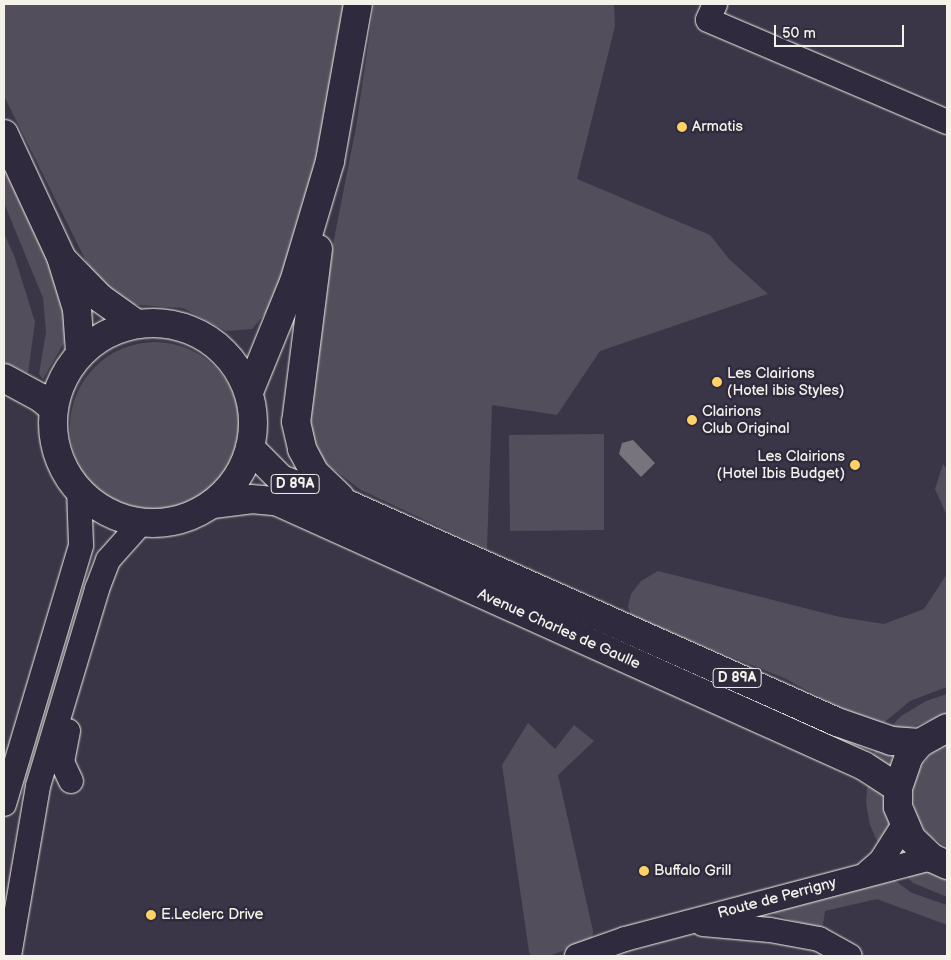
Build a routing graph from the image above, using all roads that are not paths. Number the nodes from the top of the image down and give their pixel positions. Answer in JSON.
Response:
{"nodes":[{"id":1,"x":358,"y":4,"type":"edge"},
{"id":2,"x":715,"y":4,"type":"edge"},
{"id":3,"x":947,"y":122,"type":"edge"},
{"id":4,"x":4,"y":134,"type":"edge"},
{"id":5,"x":330,"y":161,"type":"junction"},
{"id":6,"x":61,"y":257,"type":"junction"},
{"id":7,"x":135,"y":323,"type":"junction"},
{"id":8,"x":80,"y":352,"type":"junction"},
{"id":9,"x":4,"y":378,"type":"edge"},
{"id":10,"x":249,"y":392,"type":"junction"},
{"id":11,"x":52,"y":408,"type":"junction"},
{"id":12,"x":250,"y":448,"type":"junction"},
{"id":13,"x":79,"y":489,"type":"junction"},
{"id":14,"x":213,"y":504,"type":"junction"},
{"id":15,"x":348,"y":505,"type":"junction"},
{"id":16,"x":141,"y":524,"type":"junction"},
{"id":17,"x":88,"y":619,"type":"junction"},
{"id":18,"x":608,"y":622,"type":"junction"},
{"id":19,"x":586,"y":641,"type":"junction"},
{"id":20,"x":947,"y":728,"type":"edge"},
{"id":21,"x":920,"y":743,"type":"junction"},
{"id":22,"x":71,"y":781,"type":"dead end"},
{"id":23,"x":898,"y":788,"type":"junction"},
{"id":24,"x":4,"y":804,"type":"edge"},
{"id":25,"x":903,"y":826,"type":"junction"},
{"id":26,"x":940,"y":861,"type":"edge"},
{"id":27,"x":867,"y":874,"type":"junction"},
{"id":28,"x":686,"y":922,"type":"junction"},
{"id":29,"x":9,"y":956,"type":"edge"},
{"id":30,"x":577,"y":956,"type":"edge"},
{"id":31,"x":850,"y":956,"type":"edge"}],
"edges":[{"from":1,"to":5,"type":"main road"},
{"from":2,"to":3,"type":"street"},
{"from":4,"to":6,"type":"main road"},
{"from":5,"to":10,"type":"main road"},
{"from":5,"to":15,"type":"main road"},
{"from":6,"to":7,"type":"main road"},
{"from":6,"to":8,"type":"main road"},
{"from":7,"to":8,"type":"main road"},
{"from":7,"to":10,"type":"main road"},
{"from":8,"to":11,"type":"main road"},
{"from":9,"to":11,"type":"main road"},
{"from":10,"to":12,"type":"main road"},
{"from":11,"to":13,"type":"main road"},
{"from":12,"to":14,"type":"main road"},
{"from":12,"to":15,"type":"main road","name":"Avenue Charles de Gaulle","number":"D 89A"},
{"from":13,"to":16,"type":"main road"},
{"from":13,"to":24,"type":"street"},
{"from":14,"to":16,"type":"main road"},
{"from":14,"to":19,"type":"main road","name":"Avenue Charles de Gaulle","number":"D 89A"},
{"from":15,"to":18,"type":"main road","name":"Avenue Charles de Gaulle","number":"D 89A"},
{"from":16,"to":17,"type":"street"},
{"from":17,"to":22,"type":"street"},
{"from":17,"to":29,"type":"street"},
{"from":18,"to":19,"type":"street"},
{"from":18,"to":21,"type":"main road","name":"Avenue Charles de Gaulle","number":"D 89A"},
{"from":19,"to":23,"type":"main road","name":"Avenue Charles de Gaulle","number":"D 89A"},
{"from":20,"to":21,"type":"main road"},
{"from":21,"to":23,"type":"main road"},
{"from":23,"to":25,"type":"main road"},
{"from":25,"to":26,"type":"main road"},
{"from":25,"to":27,"type":"street"},
{"from":26,"to":27,"type":"street","name":"Route de Perrigny"},
{"from":27,"to":28,"type":"street","name":"Route de Perrigny"},
{"from":28,"to":30,"type":"street","name":"Route de Perrigny"},
{"from":28,"to":31,"type":"street","name":"Route de Perrigny"}]}
